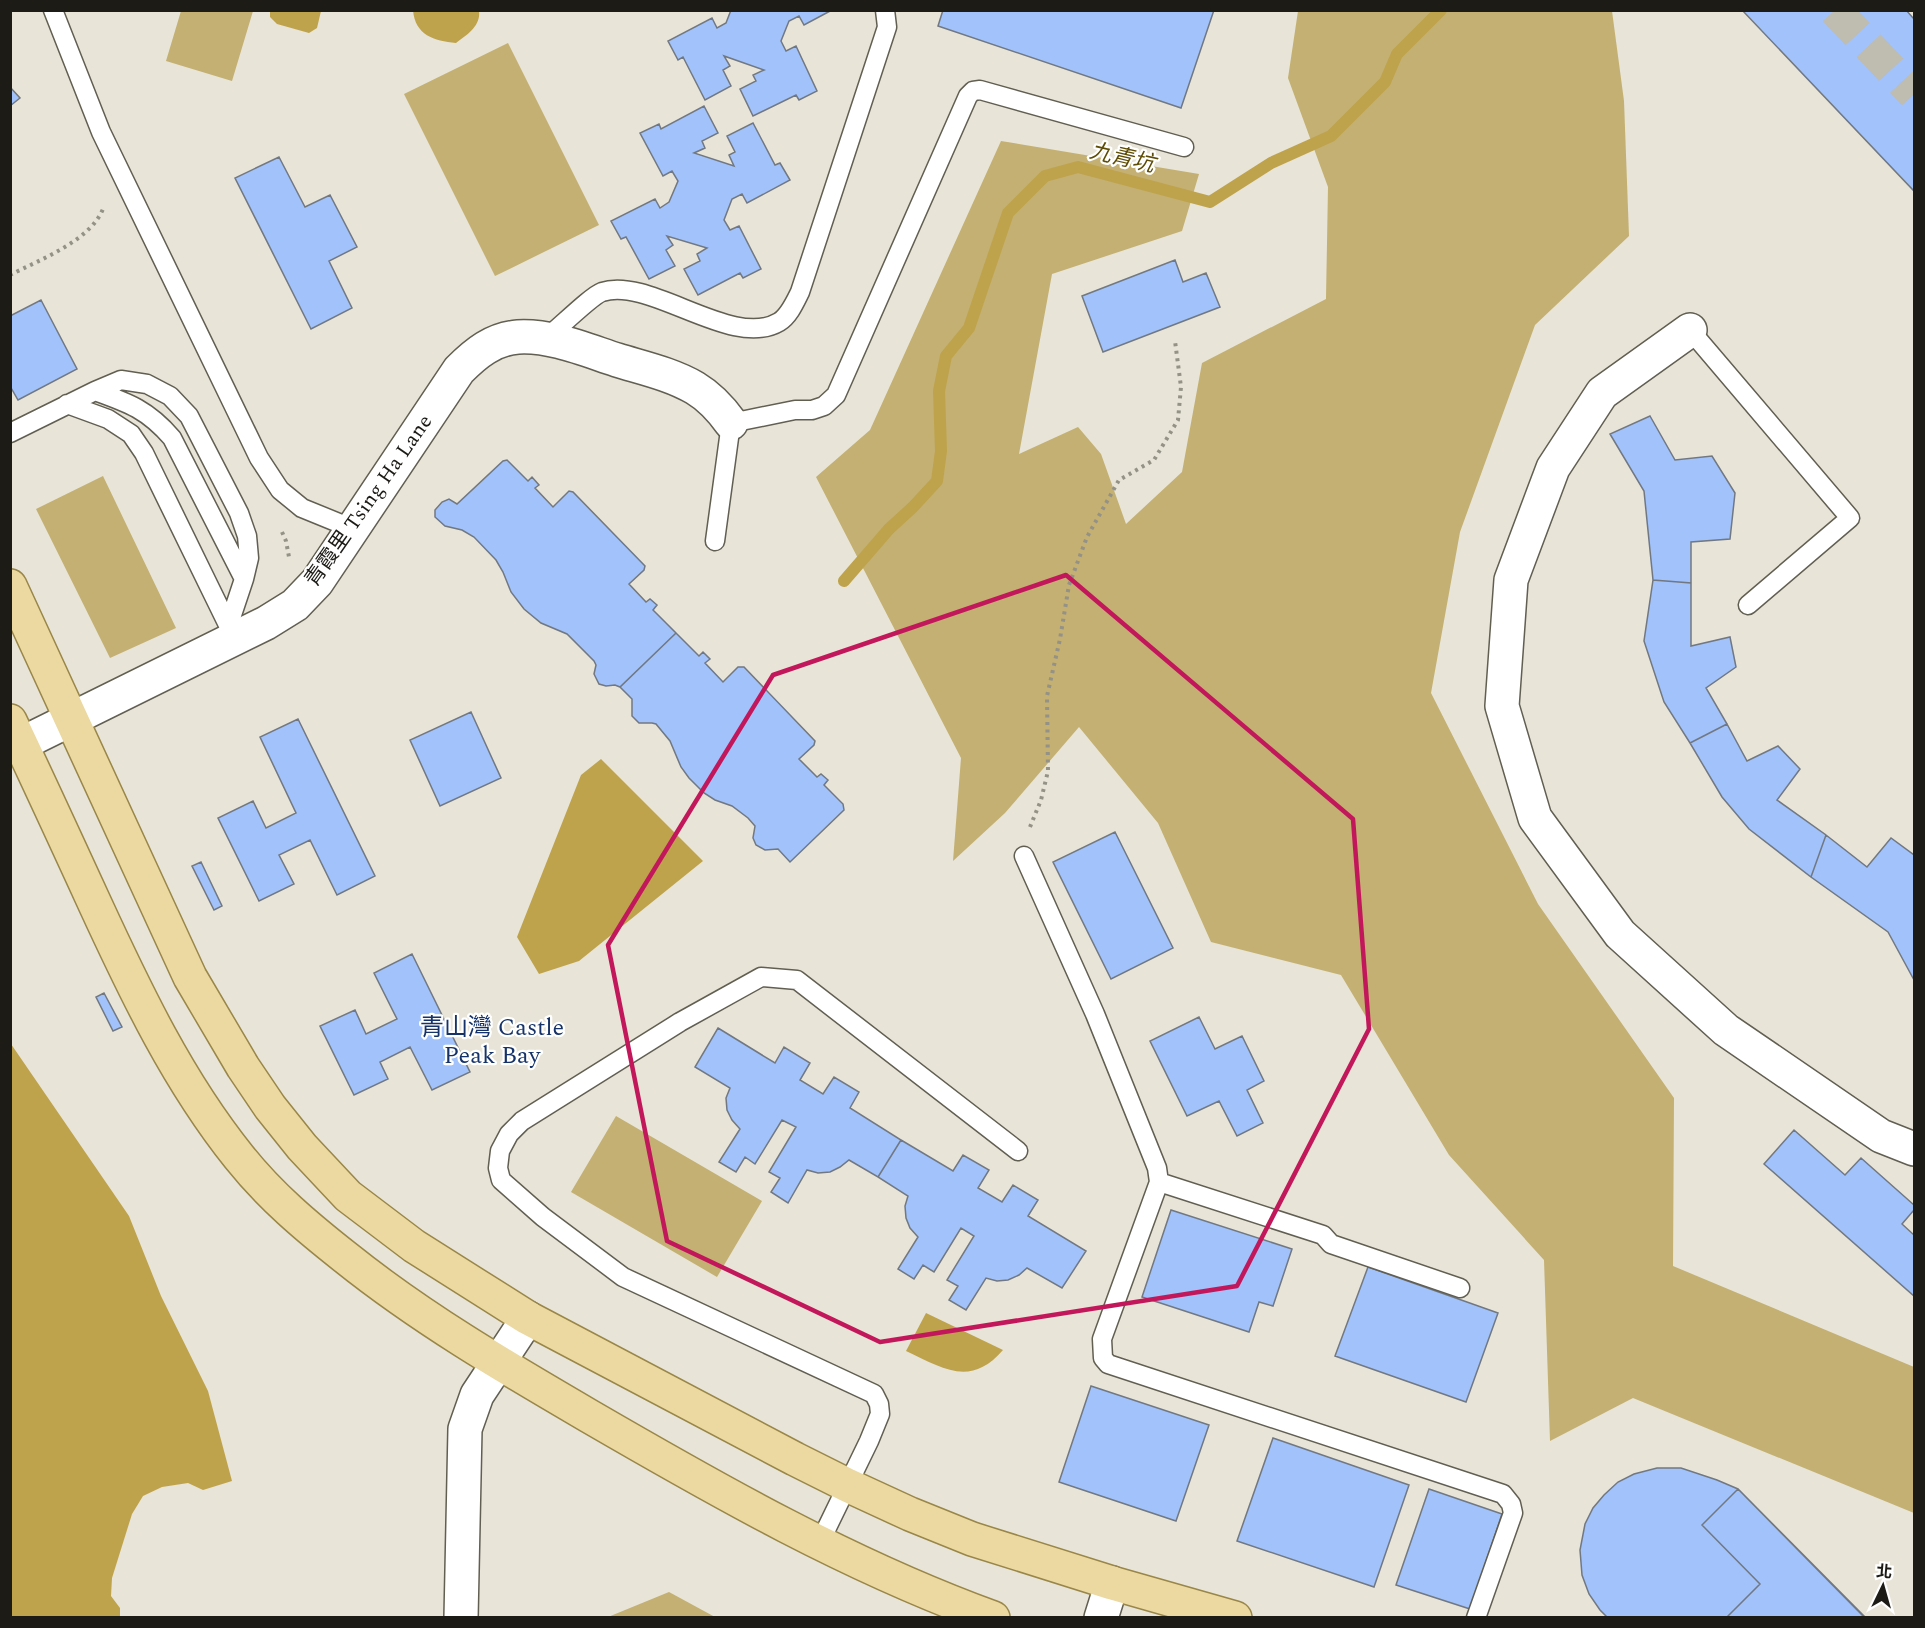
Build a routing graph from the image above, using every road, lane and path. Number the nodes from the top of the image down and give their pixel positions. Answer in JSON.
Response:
{"nodes":[{"id":1,"x":53,"y":10,"type":"edge"},
{"id":2,"x":885,"y":10,"type":"edge"},
{"id":3,"x":1184,"y":147,"type":"dead end"},
{"id":4,"x":105,"y":200,"type":"dead end"},
{"id":5,"x":10,"y":275,"type":"edge"},
{"id":6,"x":1690,"y":330,"type":"joint"},
{"id":7,"x":546,"y":339,"type":"junction"},
{"id":8,"x":1175,"y":341,"type":"dead end"},
{"id":9,"x":95,"y":391,"type":"junction"},
{"id":10,"x":68,"y":404,"type":"junction"},
{"id":11,"x":731,"y":423,"type":"junction"},
{"id":12,"x":10,"y":433,"type":"edge"},
{"id":13,"x":351,"y":528,"type":"junction"},
{"id":14,"x":715,"y":541,"type":"dead end"},
{"id":15,"x":244,"y":579,"type":"junction"},
{"id":16,"x":10,"y":586,"type":"edge"},
{"id":17,"x":1748,"y":604,"type":"dead end"},
{"id":18,"x":231,"y":632,"type":"junction"},
{"id":19,"x":72,"y":720,"type":"junction"},
{"id":20,"x":16,"y":733,"type":"edge"},
{"id":21,"x":1024,"y":856,"type":"joint"},
{"id":22,"x":1914,"y":1149,"type":"edge"},
{"id":23,"x":1018,"y":1151,"type":"dead end"},
{"id":24,"x":1159,"y":1182,"type":"junction"},
{"id":25,"x":1460,"y":1288,"type":"dead end"},
{"id":26,"x":528,"y":1318,"type":"junction"},
{"id":27,"x":498,"y":1364,"type":"junction"},
{"id":28,"x":848,"y":1485,"type":"junction"},
{"id":29,"x":819,"y":1544,"type":"junction"},
{"id":30,"x":1112,"y":1583,"type":"junction"},
{"id":31,"x":461,"y":1617,"type":"edge"},
{"id":32,"x":993,"y":1617,"type":"edge"},
{"id":33,"x":1101,"y":1617,"type":"edge"},
{"id":34,"x":1235,"y":1617,"type":"edge"},
{"id":35,"x":1476,"y":1617,"type":"edge"}],
"edges":[{"from":1,"to":13,"type":"lane"},
{"from":2,"to":7,"type":"lane"},
{"from":3,"to":11,"type":"lane"},
{"from":4,"to":5,"type":"path"},
{"from":6,"to":17,"type":"lane"},
{"from":6,"to":22,"type":"street"},
{"from":7,"to":11,"type":"street","name":"青霞里 Tsing Ha Lane"},
{"from":7,"to":13,"type":"street","name":"青霞里 Tsing Ha Lane"},
{"from":8,"to":21,"type":"path"},
{"from":9,"to":10,"type":"lane"},
{"from":9,"to":15,"type":"lane"},
{"from":9,"to":15,"type":"lane"},
{"from":10,"to":12,"type":"lane"},
{"from":10,"to":18,"type":"lane"},
{"from":11,"to":14,"type":"lane"},
{"from":13,"to":18,"type":"street","name":"青霞里 Tsing Ha Lane"},
{"from":15,"to":18,"type":"lane"},
{"from":16,"to":19,"type":"main road"},
{"from":18,"to":19,"type":"street","name":"青霞里 Tsing Ha Lane"},
{"from":19,"to":20,"type":"street","name":"青霞里 Tsing Ha Lane"},
{"from":19,"to":26,"type":"main road"},
{"from":20,"to":27,"type":"main road"},
{"from":21,"to":24,"type":"lane"},
{"from":23,"to":28,"type":"lane"},
{"from":24,"to":25,"type":"lane"},
{"from":24,"to":35,"type":"lane"},
{"from":26,"to":27,"type":"street"},
{"from":26,"to":28,"type":"main road"},
{"from":27,"to":29,"type":"main road"},
{"from":27,"to":31,"type":"street"},
{"from":28,"to":29,"type":"lane"},
{"from":28,"to":30,"type":"main road"},
{"from":29,"to":32,"type":"main road"},
{"from":30,"to":33,"type":"street"},
{"from":30,"to":34,"type":"main road"}]}
